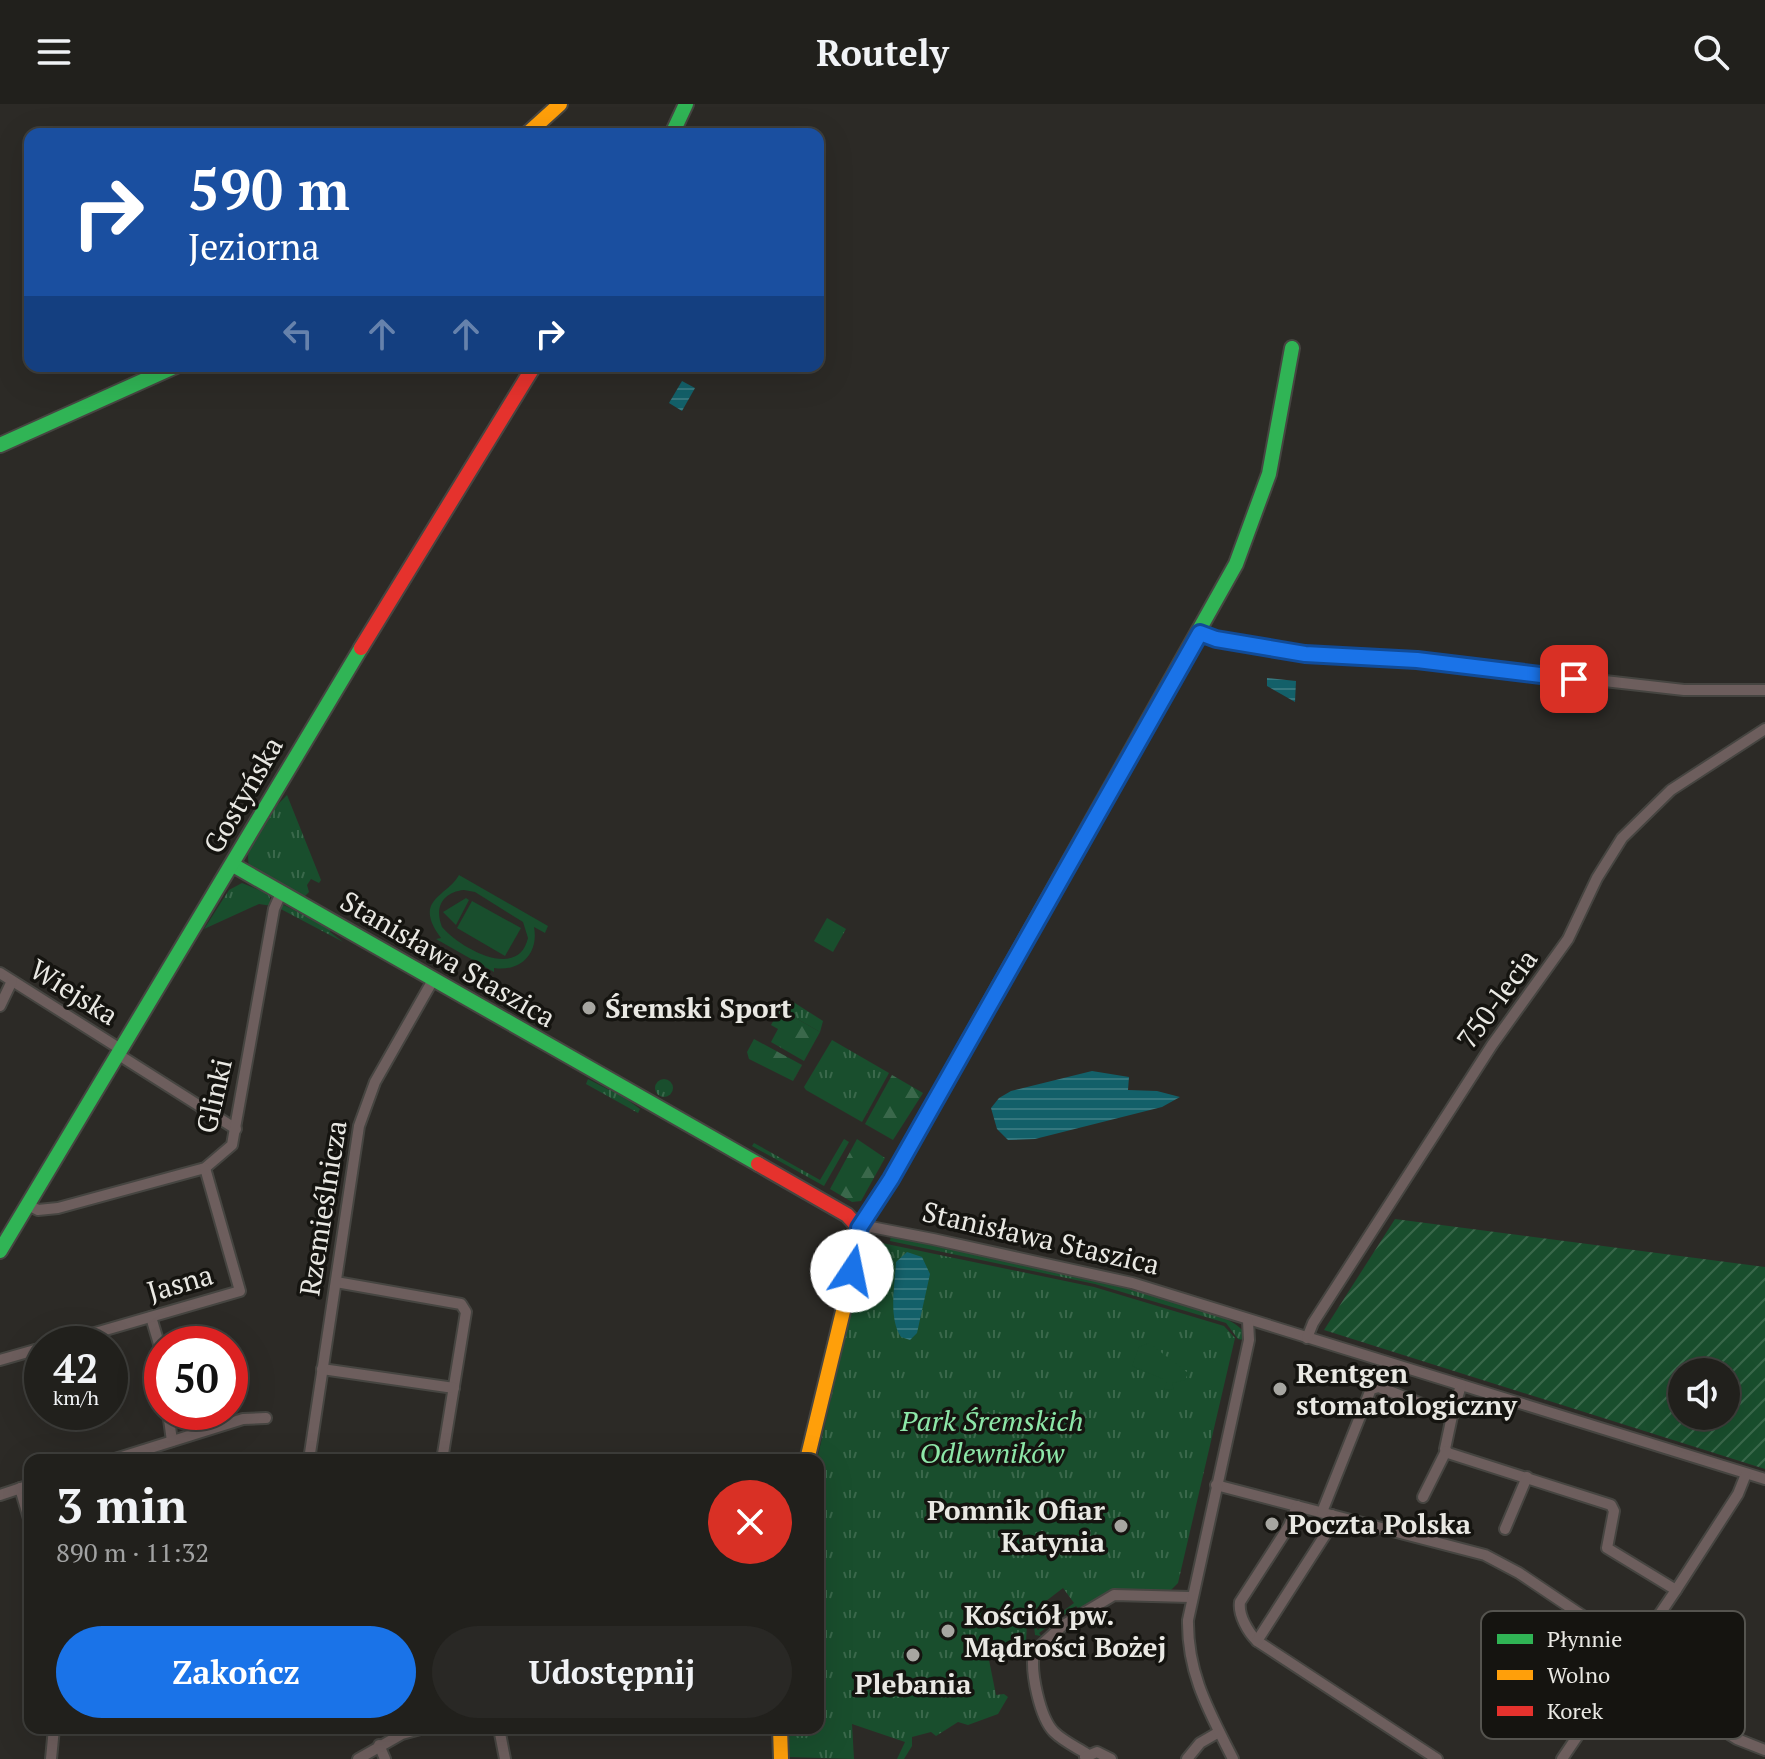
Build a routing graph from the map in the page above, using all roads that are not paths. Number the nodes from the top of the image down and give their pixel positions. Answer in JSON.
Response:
{"nodes":[{"id":1,"x":560,"y":104,"type":"edge"},
{"id":2,"x":686,"y":104,"type":"edge"},
{"id":3,"x":534,"y":128,"type":"edge"},
{"id":4,"x":675,"y":128,"type":"edge"},
{"id":5,"x":1292,"y":348,"type":"dead end"},
{"id":6,"x":163,"y":372,"type":"edge"},
{"id":7,"x":530,"y":372,"type":"edge"},
{"id":8,"x":0,"y":445,"type":"edge"},
{"id":9,"x":1200,"y":633,"type":"junction"},
{"id":10,"x":1765,"y":690,"type":"edge"},
{"id":11,"x":1765,"y":729,"type":"edge"},
{"id":12,"x":233,"y":865,"type":"junction"},
{"id":13,"x":281,"y":893,"type":"junction"},
{"id":14,"x":0,"y":973,"type":"edge"},
{"id":15,"x":433,"y":980,"type":"junction"},
{"id":16,"x":12,"y":981,"type":"junction"},
{"id":17,"x":0,"y":1006,"type":"edge"},
{"id":18,"x":120,"y":1053,"type":"junction"},
{"id":19,"x":236,"y":1129,"type":"junction"},
{"id":20,"x":205,"y":1168,"type":"junction"},
{"id":21,"x":28,"y":1205,"type":"junction"},
{"id":22,"x":859,"y":1228,"type":"junction"},
{"id":23,"x":0,"y":1251,"type":"edge"},
{"id":24,"x":336,"y":1282,"type":"junction"},
{"id":25,"x":151,"y":1317,"type":"junction"},
{"id":26,"x":1248,"y":1321,"type":"junction"},
{"id":27,"x":120,"y":1326,"type":"edge"},
{"id":28,"x":154,"y":1326,"type":"edge"},
{"id":29,"x":1307,"y":1338,"type":"junction"},
{"id":30,"x":24,"y":1353,"type":"edge"},
{"id":31,"x":0,"y":1360,"type":"edge"},
{"id":32,"x":322,"y":1369,"type":"junction"},
{"id":33,"x":1461,"y":1385,"type":"junction"},
{"id":34,"x":454,"y":1388,"type":"junction"},
{"id":35,"x":1452,"y":1416,"type":"junction"},
{"id":36,"x":266,"y":1418,"type":"dead end"},
{"id":37,"x":170,"y":1430,"type":"edge"},
{"id":38,"x":172,"y":1441,"type":"junction"},
{"id":39,"x":1446,"y":1451,"type":"junction"},
{"id":40,"x":133,"y":1454,"type":"edge"},
{"id":41,"x":310,"y":1454,"type":"edge"},
{"id":42,"x":443,"y":1454,"type":"edge"},
{"id":43,"x":808,"y":1454,"type":"edge"},
{"id":44,"x":1746,"y":1474,"type":"junction"},
{"id":45,"x":1527,"y":1477,"type":"junction"},
{"id":46,"x":1765,"y":1479,"type":"edge"},
{"id":47,"x":1216,"y":1485,"type":"junction"},
{"id":48,"x":24,"y":1487,"type":"edge"},
{"id":49,"x":0,"y":1495,"type":"edge"},
{"id":50,"x":1423,"y":1497,"type":"dead end"},
{"id":51,"x":1297,"y":1506,"type":"junction"},
{"id":52,"x":1327,"y":1513,"type":"junction"},
{"id":53,"x":1505,"y":1529,"type":"dead end"},
{"id":54,"x":1676,"y":1590,"type":"junction"},
{"id":55,"x":1190,"y":1597,"type":"junction"},
{"id":56,"x":1576,"y":1611,"type":"edge"},
{"id":57,"x":1662,"y":1611,"type":"edge"},
{"id":58,"x":1257,"y":1641,"type":"junction"},
{"id":59,"x":1219,"y":1732,"type":"junction"},
{"id":60,"x":53,"y":1734,"type":"edge"},
{"id":61,"x":408,"y":1734,"type":"edge"},
{"id":62,"x":500,"y":1734,"type":"edge"},
{"id":63,"x":780,"y":1734,"type":"edge"},
{"id":64,"x":1576,"y":1739,"type":"edge"},
{"id":65,"x":1737,"y":1739,"type":"edge"},
{"id":66,"x":379,"y":1745,"type":"junction"},
{"id":67,"x":1765,"y":1750,"type":"edge"},
{"id":68,"x":1085,"y":1757,"type":"edge"},
{"id":69,"x":51,"y":1759,"type":"edge"},
{"id":70,"x":358,"y":1759,"type":"edge"},
{"id":71,"x":385,"y":1759,"type":"edge"},
{"id":72,"x":505,"y":1759,"type":"edge"},
{"id":73,"x":781,"y":1759,"type":"edge"},
{"id":74,"x":1111,"y":1759,"type":"edge"},
{"id":75,"x":1187,"y":1759,"type":"edge"},
{"id":76,"x":1233,"y":1759,"type":"edge"},
{"id":77,"x":1437,"y":1759,"type":"edge"},
{"id":78,"x":1562,"y":1759,"type":"edge"}],
"edges":[{"from":1,"to":3,"type":"main road"},
{"from":2,"to":4,"type":"main road"},
{"from":5,"to":9,"type":"main road"},
{"from":6,"to":8,"type":"main road"},
{"from":7,"to":12,"type":"main road","name":"Gostyńska"},
{"from":9,"to":10,"type":"street"},
{"from":9,"to":22,"type":"main road"},
{"from":11,"to":29,"type":"street","name":"750-lecia"},
{"from":12,"to":13,"type":"main road","name":"Stanisława Staszica"},
{"from":12,"to":18,"type":"main road","name":"Gostyńska"},
{"from":13,"to":15,"type":"main road","name":"Stanisława Staszica"},
{"from":13,"to":19,"type":"street","name":"Glinki"},
{"from":14,"to":16,"type":"street","name":"Wiejska"},
{"from":15,"to":22,"type":"main road","name":"Stanisława Staszica"},
{"from":15,"to":24,"type":"street","name":"Rzemieślnicza"},
{"from":16,"to":17,"type":"street"},
{"from":16,"to":18,"type":"street","name":"Wiejska"},
{"from":18,"to":19,"type":"street","name":"Wiejska"},
{"from":18,"to":21,"type":"main road","name":"Gostyńska"},
{"from":19,"to":20,"type":"street","name":"Glinki"},
{"from":20,"to":21,"type":"street","name":"Glinki"},
{"from":20,"to":25,"type":"street","name":"Jasna"},
{"from":21,"to":23,"type":"main road","name":"Gostyńska"},
{"from":22,"to":26,"type":"street","name":"Stanisława Staszica"},
{"from":22,"to":43,"type":"main road"},
{"from":24,"to":32,"type":"street","name":"Rzemieślnicza"},
{"from":24,"to":34,"type":"street"},
{"from":25,"to":27,"type":"street","name":"Jasna"},
{"from":25,"to":28,"type":"street"},
{"from":26,"to":29,"type":"street","name":"Stanisława Staszica"},
{"from":26,"to":47,"type":"street"},
{"from":29,"to":33,"type":"street","name":"Stanisława Staszica"},
{"from":30,"to":31,"type":"street"},
{"from":32,"to":34,"type":"street"},
{"from":32,"to":41,"type":"street","name":"Rzemieślnicza"},
{"from":33,"to":35,"type":"street"},
{"from":33,"to":44,"type":"street","name":"Stanisława Staszica"},
{"from":34,"to":42,"type":"street"},
{"from":35,"to":39,"type":"street"},
{"from":35,"to":52,"type":"street"},
{"from":36,"to":38,"type":"street"},
{"from":37,"to":38,"type":"street"},
{"from":38,"to":40,"type":"street"},
{"from":39,"to":45,"type":"street"},
{"from":39,"to":50,"type":"street"},
{"from":44,"to":46,"type":"street","name":"Stanisława Staszica"},
{"from":44,"to":54,"type":"street"},
{"from":45,"to":53,"type":"street"},
{"from":45,"to":54,"type":"street"},
{"from":47,"to":51,"type":"street"},
{"from":47,"to":55,"type":"street"},
{"from":48,"to":49,"type":"street"},
{"from":51,"to":52,"type":"street"},
{"from":51,"to":58,"type":"street"},
{"from":52,"to":56,"type":"street"},
{"from":52,"to":58,"type":"street"},
{"from":54,"to":57,"type":"street"},
{"from":55,"to":59,"type":"street"},
{"from":55,"to":68,"type":"street"},
{"from":58,"to":77,"type":"street"},
{"from":59,"to":75,"type":"street"},
{"from":59,"to":76,"type":"street"},
{"from":60,"to":69,"type":"street"},
{"from":61,"to":66,"type":"street"},
{"from":62,"to":72,"type":"street"},
{"from":63,"to":73,"type":"main road"},
{"from":64,"to":78,"type":"street"},
{"from":65,"to":67,"type":"street"},
{"from":66,"to":70,"type":"street"},
{"from":66,"to":71,"type":"street"},
{"from":68,"to":74,"type":"street"}]}
